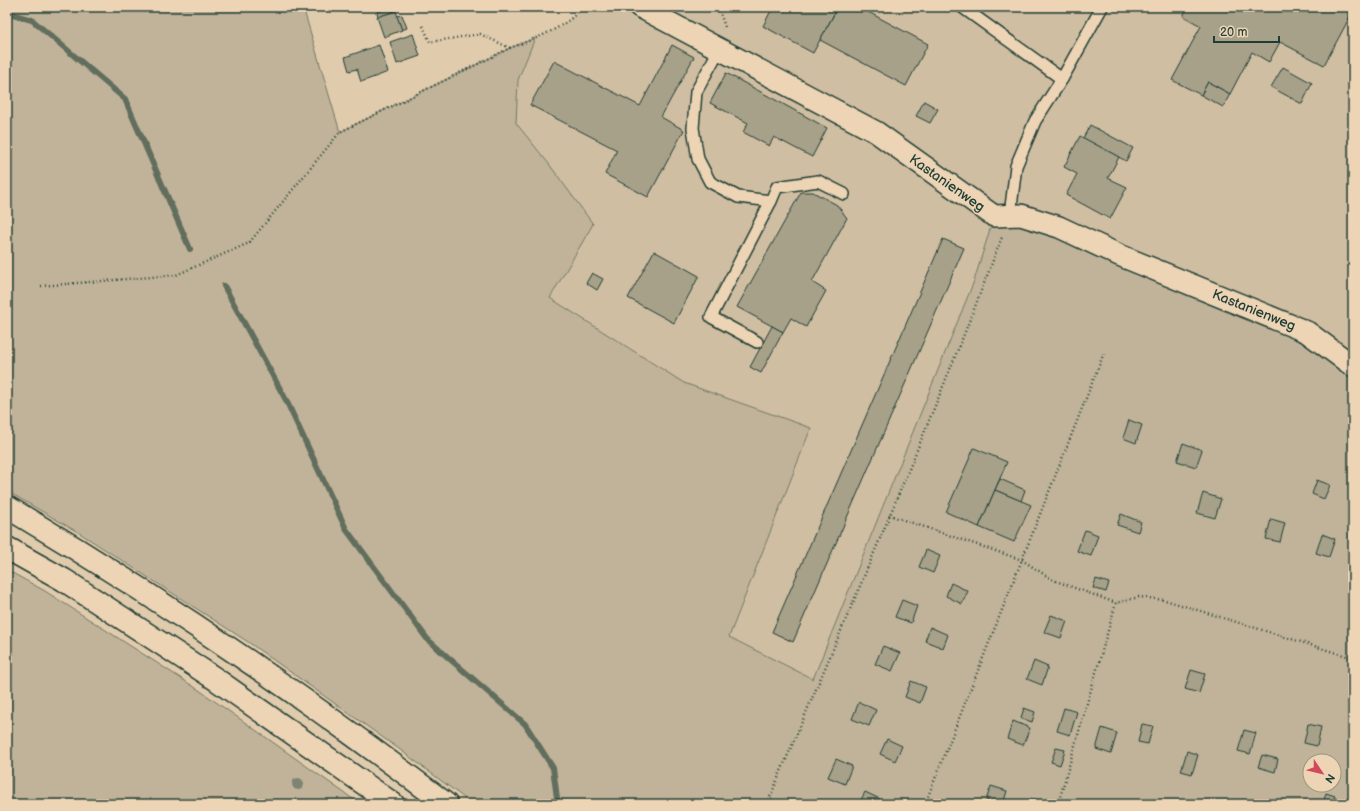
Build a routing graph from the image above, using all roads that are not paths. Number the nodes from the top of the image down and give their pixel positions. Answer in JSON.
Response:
{"nodes":[{"id":1,"x":640,"y":7,"type":"edge"},
{"id":2,"x":962,"y":7,"type":"edge"},
{"id":3,"x":1102,"y":7,"type":"edge"},
{"id":4,"x":719,"y":50,"type":"junction"},
{"id":5,"x":1062,"y":79,"type":"junction"},
{"id":6,"x":844,"y":194,"type":"dead end"},
{"id":7,"x":770,"y":201,"type":"junction"},
{"id":8,"x":1010,"y":215,"type":"junction"},
{"id":9,"x":757,"y":342,"type":"dead end"},
{"id":10,"x":1353,"y":366,"type":"edge"},
{"id":11,"x":7,"y":507,"type":"edge"},
{"id":12,"x":7,"y":548,"type":"edge"},
{"id":13,"x":393,"y":804,"type":"edge"},
{"id":14,"x":446,"y":804,"type":"edge"}],
"edges":[{"from":1,"to":4,"type":"street","name":"Kastanienweg"},
{"from":2,"to":5,"type":"lane"},
{"from":3,"to":5,"type":"lane"},
{"from":4,"to":7,"type":"lane"},
{"from":4,"to":8,"type":"street","name":"Kastanienweg"},
{"from":5,"to":8,"type":"lane"},
{"from":6,"to":7,"type":"lane"},
{"from":7,"to":9,"type":"lane"},
{"from":8,"to":10,"type":"street","name":"Kastanienweg"},
{"from":11,"to":14,"type":"main road"},
{"from":12,"to":13,"type":"main road"}]}
